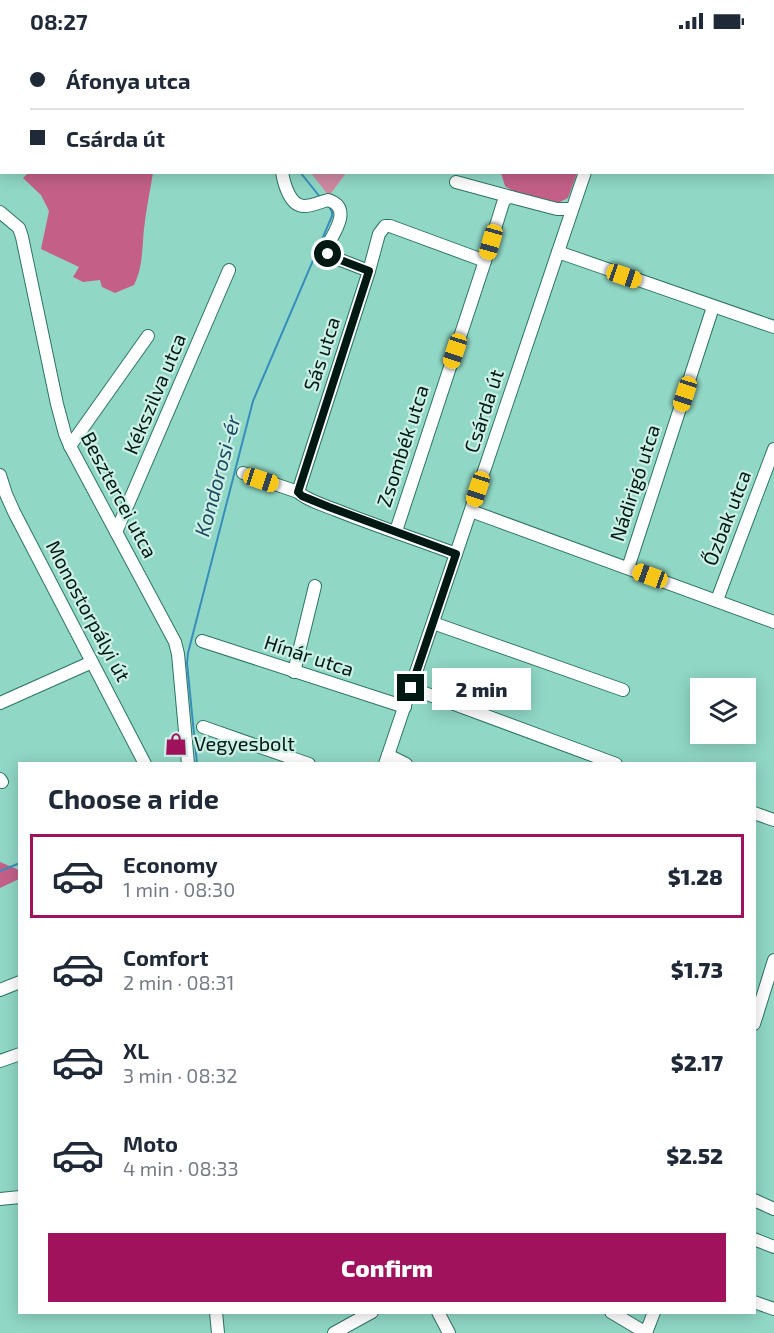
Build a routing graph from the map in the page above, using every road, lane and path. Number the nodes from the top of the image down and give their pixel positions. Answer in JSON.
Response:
{"nodes":[{"id":1,"x":282,"y":174,"type":"edge"},
{"id":2,"x":584,"y":174,"type":"edge"},
{"id":3,"x":456,"y":182,"type":"dead end"},
{"id":4,"x":511,"y":197,"type":"junction"},
{"id":5,"x":572,"y":210,"type":"junction"},
{"id":6,"x":0,"y":212,"type":"edge"},
{"id":7,"x":558,"y":252,"type":"junction"},
{"id":8,"x":485,"y":261,"type":"junction"},
{"id":9,"x":229,"y":270,"type":"dead end"},
{"id":10,"x":369,"y":271,"type":"junction"},
{"id":11,"x":713,"y":307,"type":"junction"},
{"id":12,"x":774,"y":327,"type":"edge"},
{"id":13,"x":148,"y":336,"type":"dead end"},
{"id":14,"x":70,"y":446,"type":"junction"},
{"id":15,"x":774,"y":449,"type":"edge"},
{"id":16,"x":243,"y":473,"type":"dead end"},
{"id":17,"x":0,"y":475,"type":"edge"},
{"id":18,"x":298,"y":492,"type":"junction"},
{"id":19,"x":471,"y":511,"type":"junction"},
{"id":20,"x":396,"y":531,"type":"junction"},
{"id":21,"x":116,"y":532,"type":"junction"},
{"id":22,"x":456,"y":554,"type":"junction"},
{"id":23,"x":628,"y":568,"type":"junction"},
{"id":24,"x":315,"y":586,"type":"dead end"},
{"id":25,"x":717,"y":600,"type":"junction"},
{"id":26,"x":774,"y":622,"type":"edge"},
{"id":27,"x":433,"y":623,"type":"junction"},
{"id":28,"x":202,"y":641,"type":"dead end"},
{"id":29,"x":93,"y":662,"type":"junction"},
{"id":30,"x":294,"y":672,"type":"junction"},
{"id":31,"x":411,"y":688,"type":"junction"},
{"id":32,"x":623,"y":690,"type":"dead end"},
{"id":33,"x":0,"y":703,"type":"edge"},
{"id":34,"x":405,"y":707,"type":"junction"},
{"id":35,"x":203,"y":727,"type":"dead end"},
{"id":36,"x":387,"y":759,"type":"edge"},
{"id":37,"x":144,"y":762,"type":"edge"},
{"id":38,"x":188,"y":762,"type":"edge"},
{"id":39,"x":303,"y":762,"type":"edge"},
{"id":40,"x":611,"y":762,"type":"edge"},
{"id":41,"x":756,"y":814,"type":"edge"},
{"id":42,"x":774,"y":820,"type":"edge"},
{"id":43,"x":774,"y":960,"type":"edge"},
{"id":44,"x":18,"y":983,"type":"edge"},
{"id":45,"x":0,"y":990,"type":"edge"},
{"id":46,"x":769,"y":992,"type":"edge"},
{"id":47,"x":756,"y":1021,"type":"edge"},
{"id":48,"x":18,"y":1055,"type":"edge"},
{"id":49,"x":0,"y":1061,"type":"edge"},
{"id":50,"x":18,"y":1197,"type":"edge"},
{"id":51,"x":0,"y":1199,"type":"edge"},
{"id":52,"x":756,"y":1201,"type":"edge"},
{"id":53,"x":774,"y":1209,"type":"edge"},
{"id":54,"x":756,"y":1240,"type":"edge"},
{"id":55,"x":774,"y":1247,"type":"edge"},
{"id":56,"x":756,"y":1303,"type":"edge"},
{"id":57,"x":774,"y":1309,"type":"edge"},
{"id":58,"x":216,"y":1314,"type":"edge"},
{"id":59,"x":368,"y":1314,"type":"edge"},
{"id":60,"x":439,"y":1314,"type":"edge"},
{"id":61,"x":614,"y":1314,"type":"edge"},
{"id":62,"x":653,"y":1314,"type":"edge"},
{"id":63,"x":218,"y":1333,"type":"edge"},
{"id":64,"x":334,"y":1333,"type":"edge"},
{"id":65,"x":449,"y":1333,"type":"edge"},
{"id":66,"x":646,"y":1333,"type":"edge"}],
"edges":[{"from":1,"to":10,"type":"street"},
{"from":2,"to":5,"type":"street","name":"Csárda út"},
{"from":3,"to":4,"type":"street"},
{"from":4,"to":5,"type":"street"},
{"from":4,"to":8,"type":"street","name":"Zsombék utca"},
{"from":5,"to":7,"type":"street","name":"Csárda út"},
{"from":6,"to":14,"type":"street","name":"Besztercei utca"},
{"from":7,"to":11,"type":"street"},
{"from":7,"to":19,"type":"street","name":"Csárda út"},
{"from":8,"to":10,"type":"street","name":"Sás utca"},
{"from":8,"to":20,"type":"street","name":"Zsombék utca"},
{"from":9,"to":21,"type":"street","name":"Kékszilva utca"},
{"from":10,"to":18,"type":"street","name":"Sás utca"},
{"from":11,"to":12,"type":"street"},
{"from":11,"to":23,"type":"street","name":"Nádirigó utca"},
{"from":13,"to":14,"type":"street"},
{"from":14,"to":21,"type":"street","name":"Besztercei utca"},
{"from":15,"to":25,"type":"street","name":"Őzbak utca"},
{"from":16,"to":18,"type":"street"},
{"from":17,"to":29,"type":"street","name":"Monostorpályi út"},
{"from":18,"to":20,"type":"street"},
{"from":19,"to":22,"type":"street","name":"Csárda út"},
{"from":19,"to":23,"type":"street"},
{"from":20,"to":22,"type":"street"},
{"from":21,"to":38,"type":"street","name":"Besztercei utca"},
{"from":22,"to":27,"type":"street","name":"Csárda út"},
{"from":23,"to":25,"type":"street"},
{"from":24,"to":30,"type":"street"},
{"from":25,"to":26,"type":"street"},
{"from":27,"to":31,"type":"street","name":"Csárda út"},
{"from":27,"to":32,"type":"street"},
{"from":28,"to":30,"type":"street","name":"Hínár utca"},
{"from":29,"to":33,"type":"street"},
{"from":29,"to":37,"type":"street","name":"Monostorpályi út"},
{"from":30,"to":34,"type":"street","name":"Hínár utca"},
{"from":31,"to":34,"type":"street","name":"Csárda út"},
{"from":31,"to":40,"type":"street"},
{"from":34,"to":36,"type":"street","name":"Csárda út"},
{"from":35,"to":39,"type":"street"},
{"from":41,"to":42,"type":"street"},
{"from":43,"to":46,"type":"street"},
{"from":44,"to":45,"type":"street"},
{"from":46,"to":47,"type":"street"},
{"from":48,"to":49,"type":"street"},
{"from":50,"to":51,"type":"street"},
{"from":52,"to":53,"type":"street"},
{"from":54,"to":55,"type":"street"},
{"from":56,"to":57,"type":"street"},
{"from":58,"to":63,"type":"street"},
{"from":59,"to":64,"type":"street"},
{"from":60,"to":65,"type":"street"},
{"from":61,"to":66,"type":"street"},
{"from":62,"to":66,"type":"street"}]}
